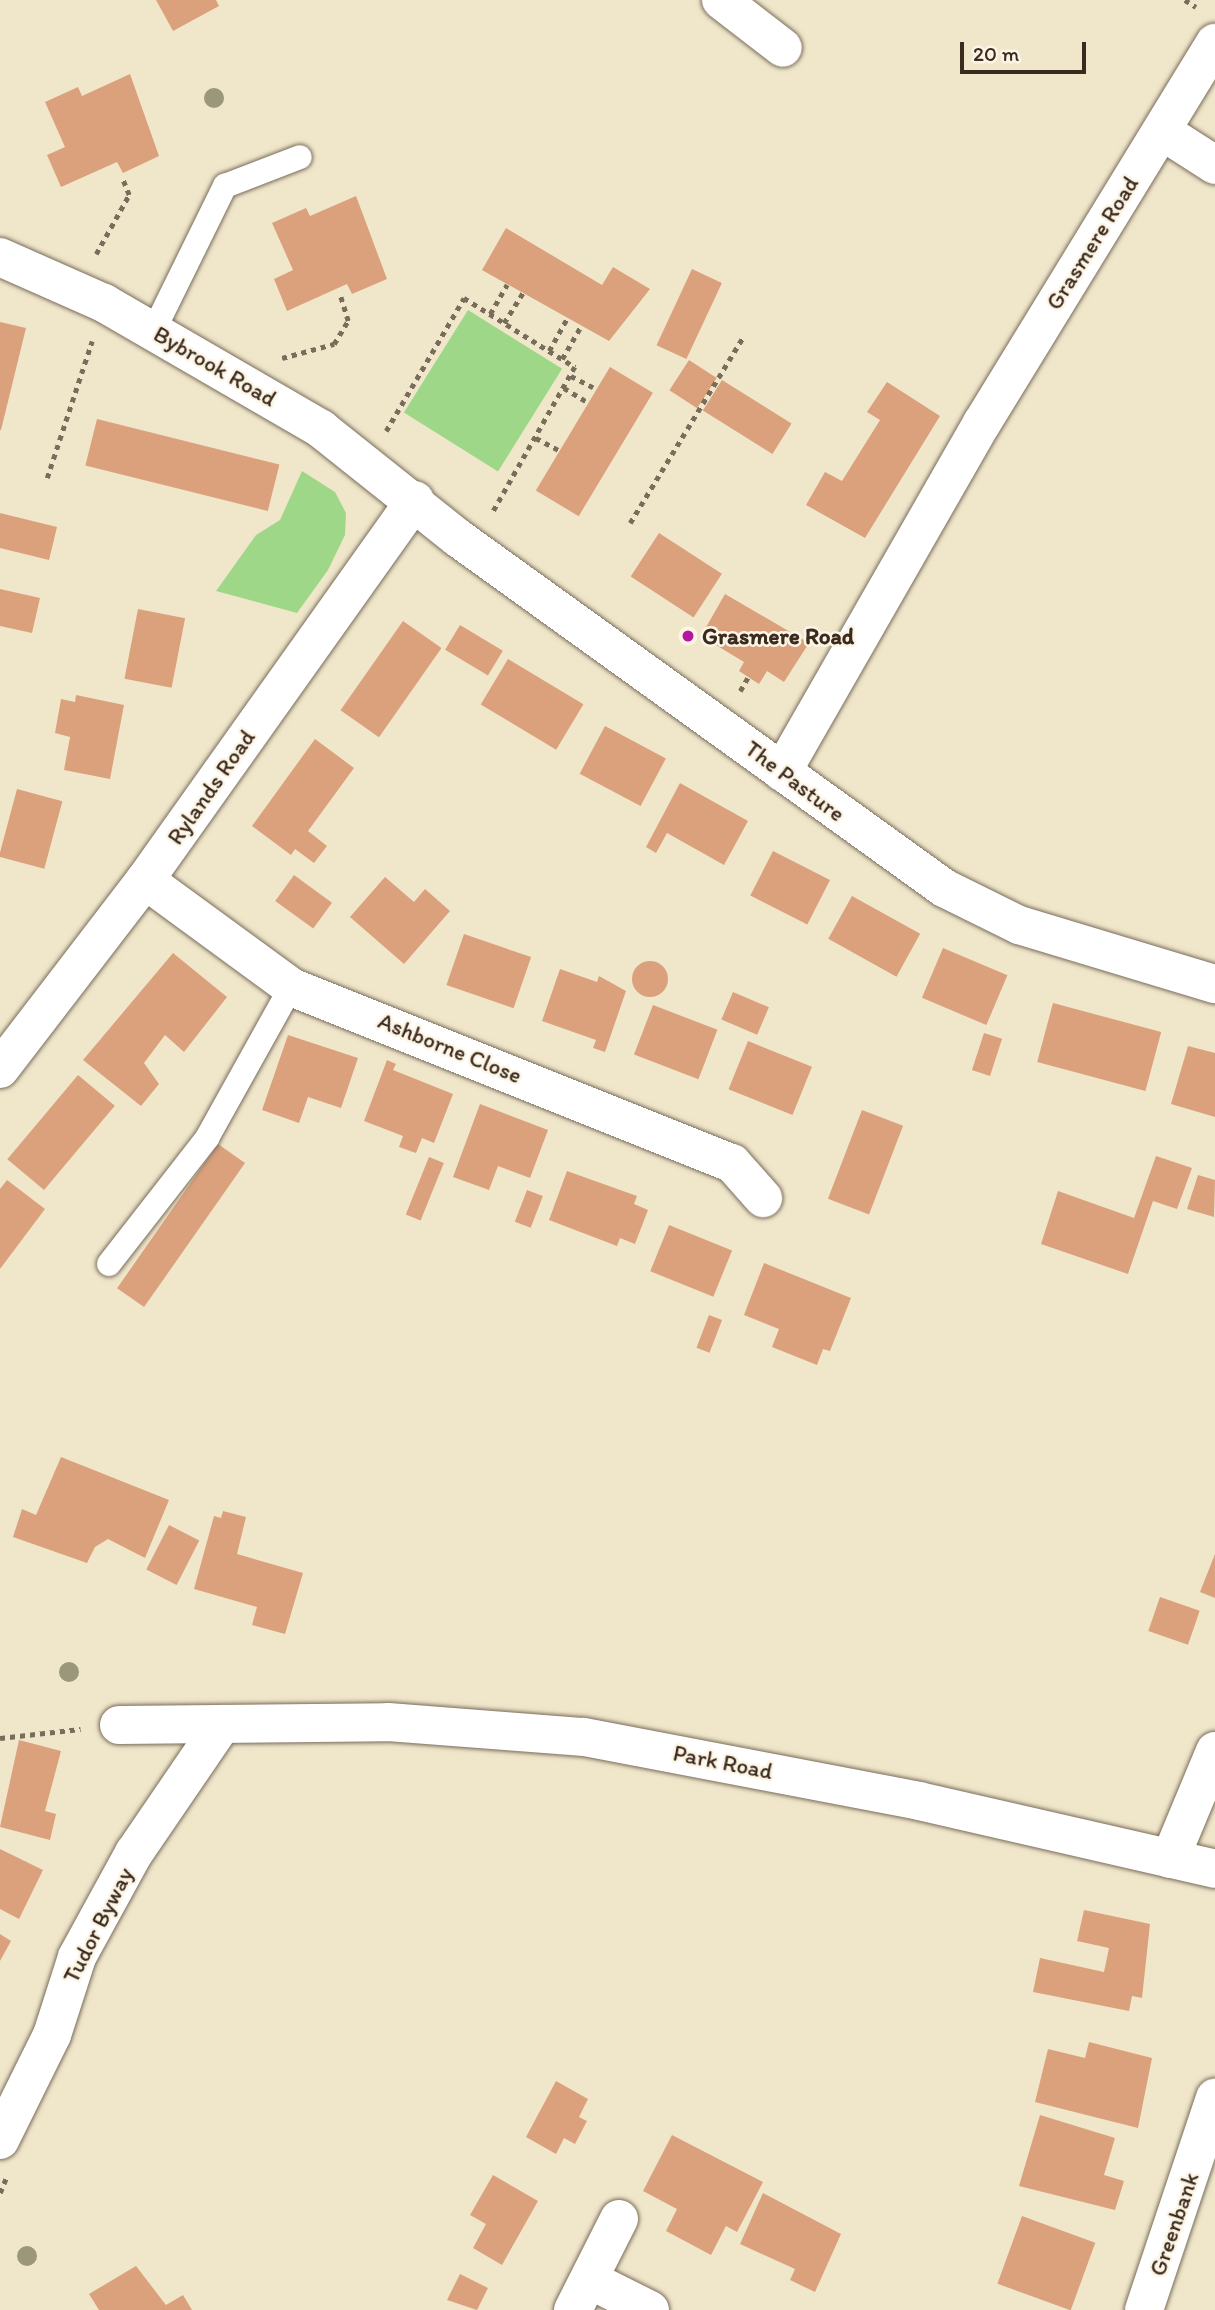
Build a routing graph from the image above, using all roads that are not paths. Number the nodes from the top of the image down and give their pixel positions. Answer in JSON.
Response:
{"nodes":[{"id":1,"x":728,"y":2,"type":"edge"},
{"id":2,"x":1215,"y":43,"type":"edge"},
{"id":3,"x":783,"y":48,"type":"dead end"},
{"id":4,"x":1162,"y":131,"type":"junction"},
{"id":5,"x":300,"y":157,"type":"dead end"},
{"id":6,"x":1215,"y":165,"type":"edge"},
{"id":7,"x":0,"y":257,"type":"edge"},
{"id":8,"x":154,"y":330,"type":"junction"},
{"id":9,"x":415,"y":500,"type":"junction"},
{"id":10,"x":782,"y":772,"type":"junction"},
{"id":11,"x":145,"y":880,"type":"junction"},
{"id":12,"x":1215,"y":984,"type":"edge"},
{"id":13,"x":291,"y":987,"type":"junction"},
{"id":14,"x":0,"y":1069,"type":"edge"},
{"id":15,"x":763,"y":1198,"type":"dead end"},
{"id":16,"x":109,"y":1264,"type":"dead end"},
{"id":17,"x":222,"y":1724,"type":"junction"},
{"id":18,"x":119,"y":1725,"type":"road end"},
{"id":19,"x":1215,"y":1751,"type":"edge"},
{"id":20,"x":1170,"y":1859,"type":"junction"},
{"id":21,"x":1215,"y":1869,"type":"edge"},
{"id":22,"x":1215,"y":2098,"type":"edge"},
{"id":23,"x":0,"y":2140,"type":"edge"},
{"id":24,"x":619,"y":2219,"type":"dead end"},
{"id":25,"x":581,"y":2295,"type":"edge"},
{"id":26,"x":650,"y":2310,"type":"edge"},
{"id":27,"x":1144,"y":2310,"type":"edge"}],
"edges":[{"from":1,"to":3,"type":"street"},
{"from":2,"to":4,"type":"street","name":"Grasmere Road"},
{"from":4,"to":6,"type":"street"},
{"from":4,"to":10,"type":"street","name":"Grasmere Road"},
{"from":5,"to":8,"type":"lane"},
{"from":7,"to":8,"type":"street","name":"Bybrook Road"},
{"from":8,"to":9,"type":"street","name":"Bybrook Road"},
{"from":9,"to":10,"type":"street","name":"The Pasture"},
{"from":9,"to":11,"type":"street","name":"Rylands Road"},
{"from":10,"to":12,"type":"street","name":"The Pasture"},
{"from":11,"to":13,"type":"street","name":"Ashborne Close"},
{"from":11,"to":14,"type":"street","name":"Rylands Road"},
{"from":13,"to":15,"type":"street","name":"Ashborne Close"},
{"from":13,"to":16,"type":"lane"},
{"from":17,"to":18,"type":"street","name":"Park Road"},
{"from":17,"to":20,"type":"street","name":"Park Road"},
{"from":17,"to":23,"type":"street","name":"Tudor Byway"},
{"from":19,"to":20,"type":"street"},
{"from":20,"to":21,"type":"street","name":"Park Road"},
{"from":22,"to":27,"type":"street","name":"Greenbank"},
{"from":24,"to":25,"type":"street"},
{"from":25,"to":26,"type":"street"}]}
